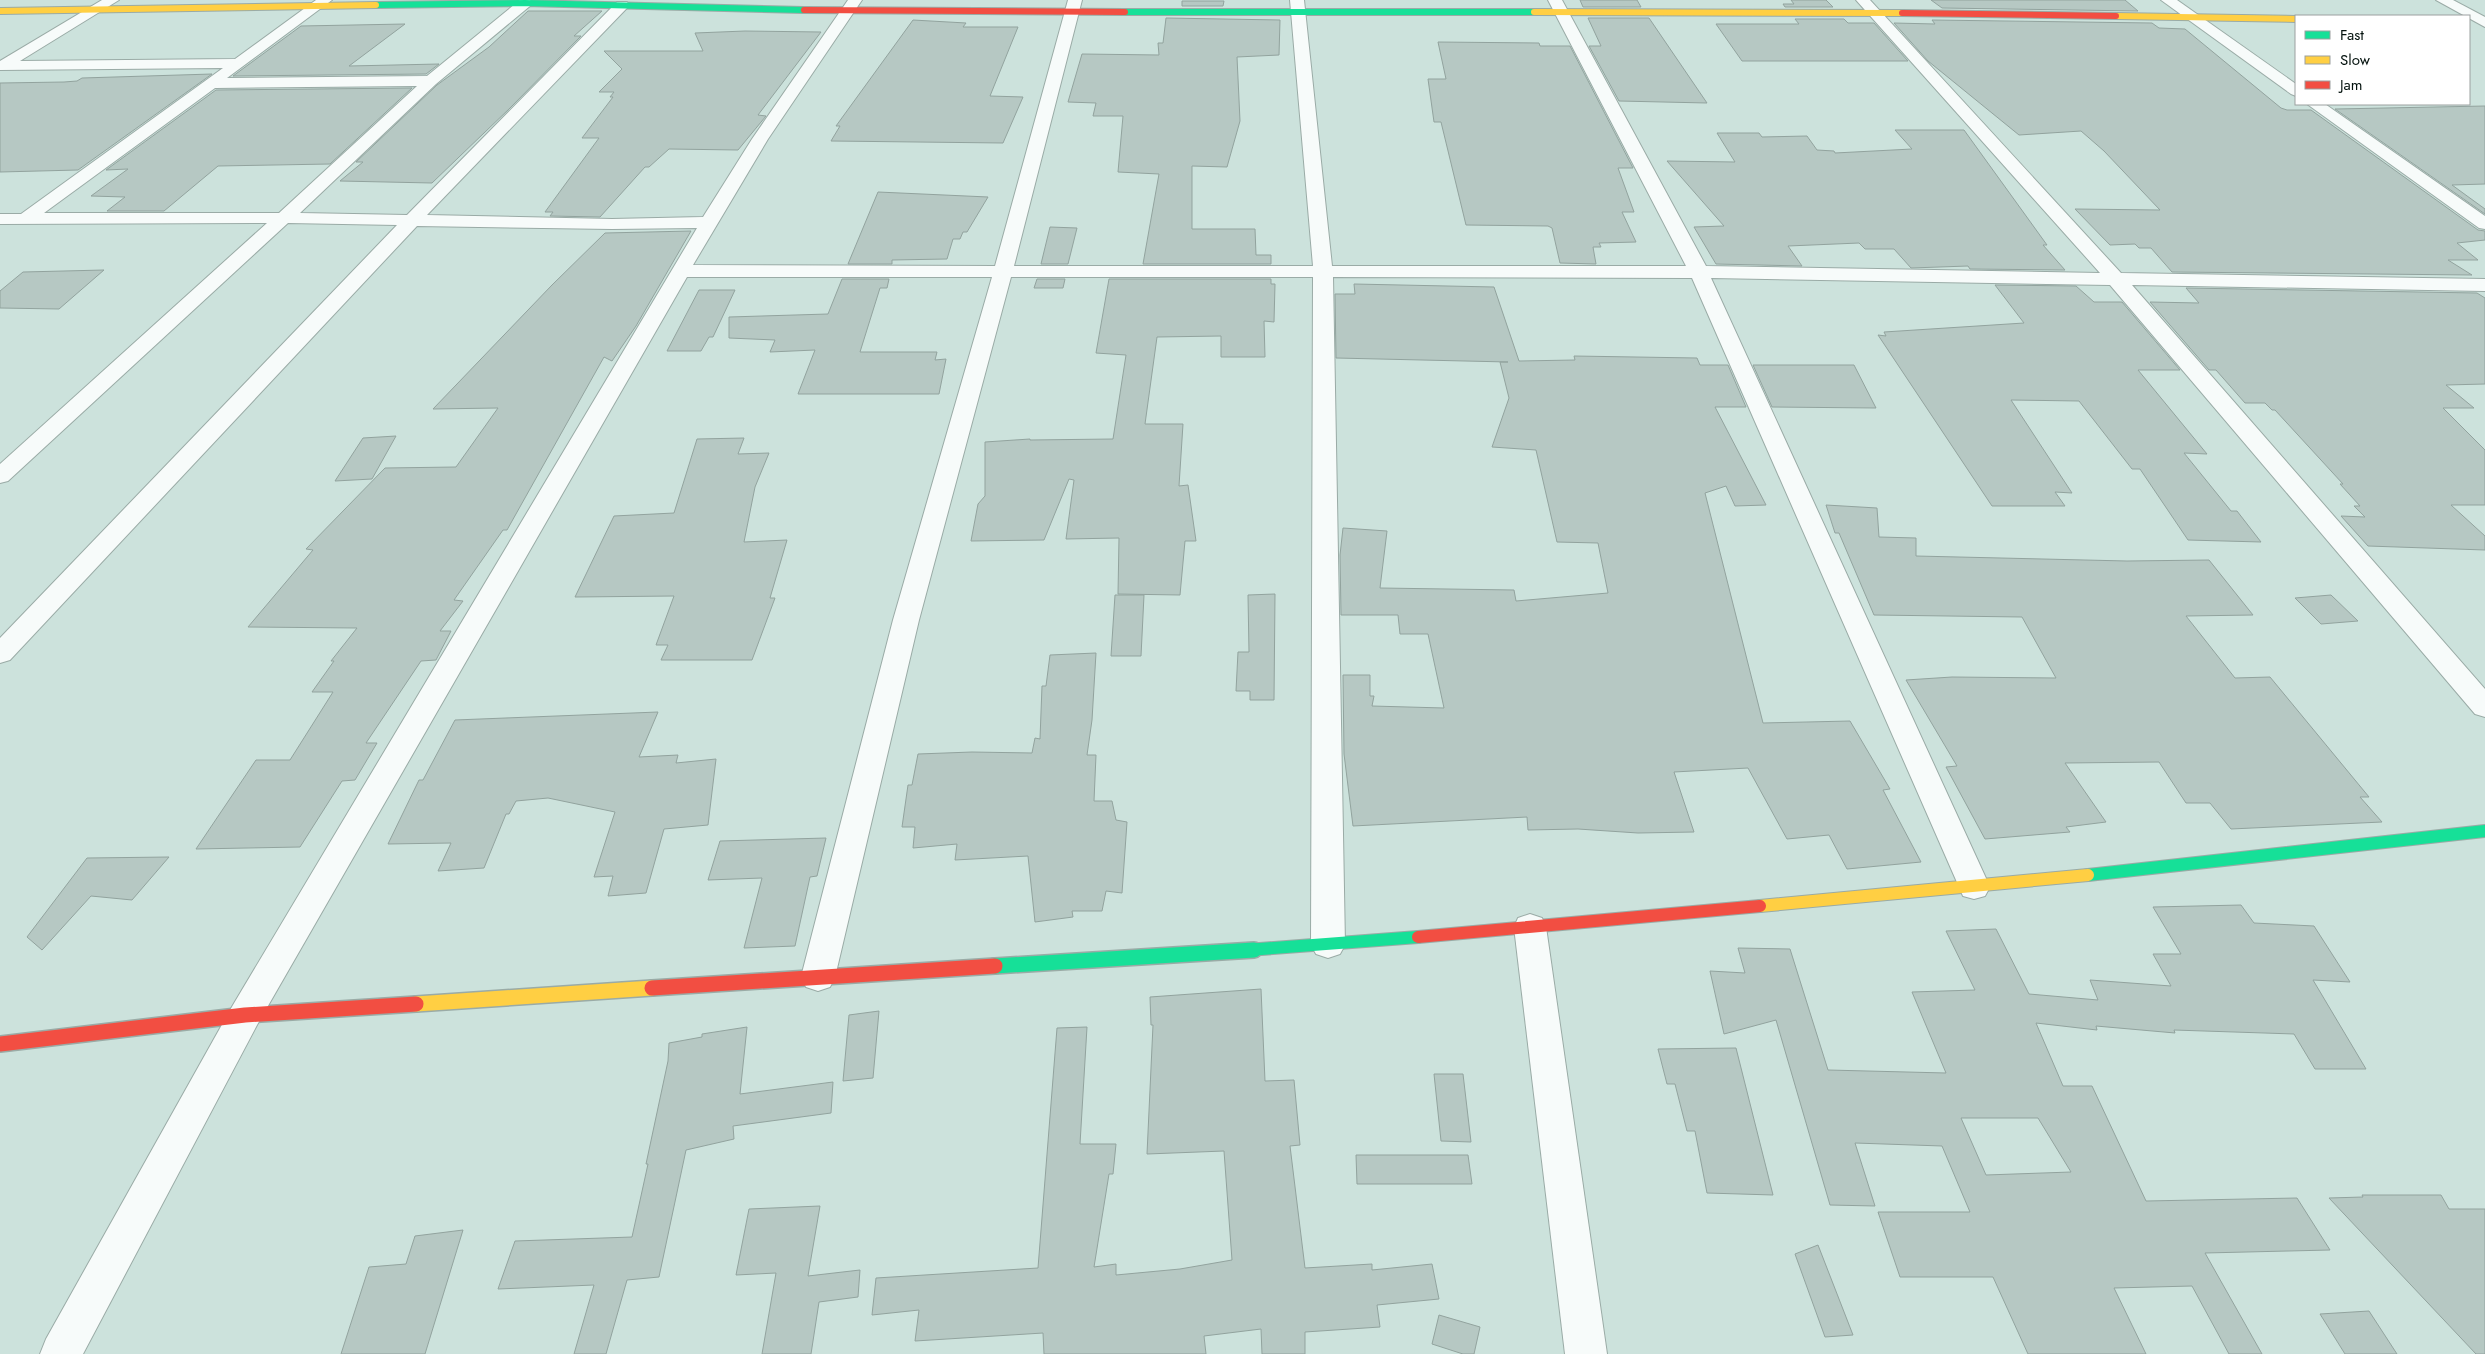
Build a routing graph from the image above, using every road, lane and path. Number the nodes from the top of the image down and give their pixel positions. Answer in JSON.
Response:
{"nodes":[{"id":1,"x":112,"y":0,"type":"edge"},
{"id":2,"x":2168,"y":0,"type":"edge"},
{"id":3,"x":2443,"y":0,"type":"edge"},
{"id":4,"x":527,"y":2,"type":"edge"},
{"id":5,"x":320,"y":3,"type":"edge"},
{"id":6,"x":617,"y":3,"type":"edge"},
{"id":7,"x":851,"y":6,"type":"edge"},
{"id":8,"x":1074,"y":6,"type":"edge"},
{"id":9,"x":1298,"y":6,"type":"edge"},
{"id":10,"x":1558,"y":6,"type":"edge"},
{"id":11,"x":1869,"y":6,"type":"edge"},
{"id":12,"x":97,"y":9,"type":"junction"},
{"id":13,"x":0,"y":11,"type":"edge"},
{"id":14,"x":2468,"y":15,"type":"edge"},
{"id":15,"x":2193,"y":18,"type":"junction"},
{"id":16,"x":2295,"y":19,"type":"edge"},
{"id":17,"x":241,"y":63,"type":"junction"},
{"id":18,"x":2,"y":66,"type":"edge"},
{"id":19,"x":430,"y":81,"type":"junction"},
{"id":20,"x":213,"y":84,"type":"junction"},
{"id":21,"x":2295,"y":90,"type":"edge"},
{"id":22,"x":2316,"y":105,"type":"edge"},
{"id":23,"x":285,"y":218,"type":"junction"},
{"id":24,"x":0,"y":219,"type":"edge"},
{"id":25,"x":25,"y":219,"type":"junction"},
{"id":26,"x":412,"y":220,"type":"junction"},
{"id":27,"x":709,"y":222,"type":"junction"},
{"id":28,"x":2485,"y":224,"type":"edge"},
{"id":29,"x":681,"y":270,"type":"junction"},
{"id":30,"x":1003,"y":272,"type":"junction"},
{"id":31,"x":1323,"y":272,"type":"junction"},
{"id":32,"x":1699,"y":272,"type":"junction"},
{"id":33,"x":2116,"y":279,"type":"junction"},
{"id":34,"x":2485,"y":285,"type":"edge"},
{"id":35,"x":0,"y":476,"type":"edge"},
{"id":36,"x":0,"y":654,"type":"edge"},
{"id":37,"x":2485,"y":707,"type":"edge"},
{"id":38,"x":2485,"y":831,"type":"edge"},
{"id":39,"x":1974,"y":887,"type":"junction"},
{"id":40,"x":1530,"y":927,"type":"junction"},
{"id":41,"x":1328,"y":945,"type":"junction"},
{"id":42,"x":818,"y":977,"type":"junction"},
{"id":43,"x":246,"y":1016,"type":"junction"},
{"id":44,"x":0,"y":1044,"type":"edge"},
{"id":45,"x":61,"y":1354,"type":"edge"},
{"id":46,"x":1586,"y":1354,"type":"edge"}],
"edges":[{"from":1,"to":12,"type":"street"},
{"from":2,"to":15,"type":"street"},
{"from":3,"to":14,"type":"street"},
{"from":4,"to":5,"type":"street"},
{"from":4,"to":6,"type":"street"},
{"from":4,"to":19,"type":"street"},
{"from":5,"to":12,"type":"street"},
{"from":5,"to":17,"type":"street"},
{"from":6,"to":7,"type":"street"},
{"from":6,"to":26,"type":"street"},
{"from":7,"to":8,"type":"street"},
{"from":7,"to":27,"type":"street"},
{"from":8,"to":9,"type":"street"},
{"from":8,"to":30,"type":"street"},
{"from":9,"to":10,"type":"street"},
{"from":9,"to":31,"type":"street"},
{"from":10,"to":11,"type":"street"},
{"from":10,"to":32,"type":"street"},
{"from":11,"to":15,"type":"street"},
{"from":11,"to":33,"type":"street"},
{"from":12,"to":13,"type":"street"},
{"from":12,"to":18,"type":"street"},
{"from":15,"to":16,"type":"street"},
{"from":15,"to":21,"type":"street"},
{"from":17,"to":18,"type":"street"},
{"from":17,"to":20,"type":"street"},
{"from":19,"to":20,"type":"street"},
{"from":19,"to":23,"type":"street"},
{"from":20,"to":25,"type":"street"},
{"from":22,"to":28,"type":"street"},
{"from":23,"to":25,"type":"street"},
{"from":23,"to":26,"type":"street"},
{"from":23,"to":35,"type":"street"},
{"from":24,"to":25,"type":"street"},
{"from":26,"to":27,"type":"street"},
{"from":26,"to":36,"type":"street"},
{"from":27,"to":29,"type":"street"},
{"from":29,"to":30,"type":"street"},
{"from":29,"to":43,"type":"street"},
{"from":30,"to":31,"type":"street"},
{"from":30,"to":42,"type":"street"},
{"from":31,"to":32,"type":"street"},
{"from":31,"to":41,"type":"street"},
{"from":32,"to":33,"type":"street"},
{"from":32,"to":39,"type":"street"},
{"from":33,"to":34,"type":"street"},
{"from":33,"to":37,"type":"street"},
{"from":38,"to":39,"type":"street"},
{"from":39,"to":40,"type":"street"},
{"from":40,"to":41,"type":"street"},
{"from":40,"to":46,"type":"street"},
{"from":41,"to":42,"type":"street"},
{"from":42,"to":43,"type":"street"},
{"from":43,"to":44,"type":"street"},
{"from":43,"to":45,"type":"street"}]}
